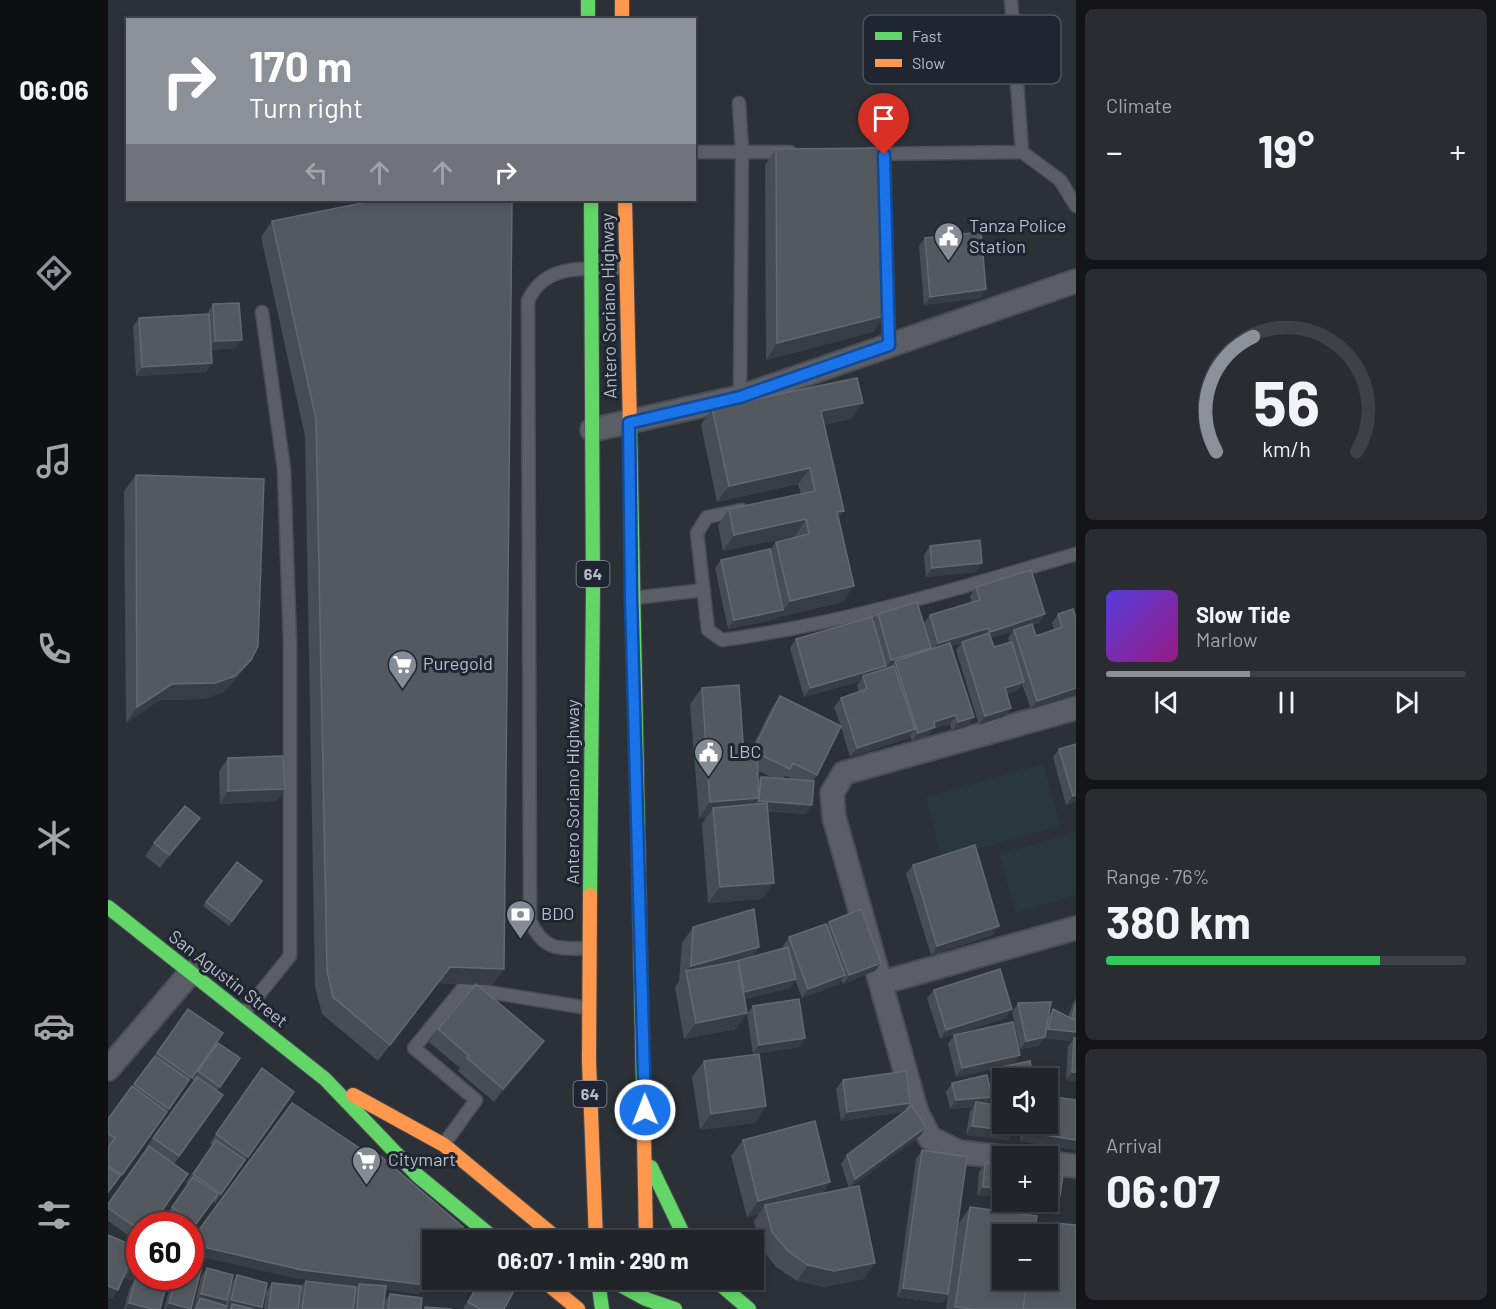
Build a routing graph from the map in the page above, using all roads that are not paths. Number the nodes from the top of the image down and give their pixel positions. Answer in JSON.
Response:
{"nodes":[{"id":1,"x":588,"y":0,"type":"edge"},
{"id":2,"x":622,"y":0,"type":"edge"},
{"id":3,"x":1011,"y":0,"type":"edge"},
{"id":4,"x":1012,"y":15,"type":"edge"},
{"id":5,"x":588,"y":18,"type":"edge"},
{"id":6,"x":622,"y":18,"type":"edge"},
{"id":7,"x":1017,"y":84,"type":"edge"},
{"id":8,"x":739,"y":103,"type":"dead end"},
{"id":9,"x":742,"y":151,"type":"junction"},
{"id":10,"x":696,"y":152,"type":"edge"},
{"id":11,"x":801,"y":152,"type":"edge"},
{"id":12,"x":1022,"y":152,"type":"junction"},
{"id":13,"x":860,"y":154,"type":"edge"},
{"id":14,"x":591,"y":201,"type":"edge"},
{"id":15,"x":625,"y":201,"type":"edge"},
{"id":16,"x":885,"y":202,"type":"edge"},
{"id":17,"x":1076,"y":206,"type":"edge"},
{"id":18,"x":626,"y":268,"type":"junction"},
{"id":19,"x":592,"y":270,"type":"junction"},
{"id":20,"x":1076,"y":281,"type":"edge"},
{"id":21,"x":262,"y":312,"type":"dead end"},
{"id":22,"x":889,"y":345,"type":"junction"},
{"id":23,"x":740,"y":397,"type":"junction"},
{"id":24,"x":629,"y":423,"type":"junction"},
{"id":25,"x":592,"y":430,"type":"junction"},
{"id":26,"x":746,"y":509,"type":"edge"},
{"id":27,"x":1076,"y":554,"type":"edge"},
{"id":28,"x":704,"y":590,"type":"junction"},
{"id":29,"x":631,"y":598,"type":"junction"},
{"id":30,"x":1076,"y":708,"type":"edge"},
{"id":31,"x":108,"y":907,"type":"edge"},
{"id":32,"x":1076,"y":928,"type":"edge"},
{"id":33,"x":590,"y":948,"type":"junction"},
{"id":34,"x":191,"y":972,"type":"junction"},
{"id":35,"x":881,"y":983,"type":"junction"},
{"id":36,"x":590,"y":1008,"type":"junction"},
{"id":37,"x":243,"y":1014,"type":"junction"},
{"id":38,"x":108,"y":1069,"type":"edge"},
{"id":39,"x":325,"y":1079,"type":"junction"},
{"id":40,"x":444,"y":1145,"type":"junction"},
{"id":41,"x":992,"y":1156,"type":"edge"},
{"id":42,"x":646,"y":1157,"type":"junction"},
{"id":43,"x":1058,"y":1164,"type":"edge"},
{"id":44,"x":1076,"y":1166,"type":"edge"},
{"id":45,"x":484,"y":1230,"type":"edge"},
{"id":46,"x":548,"y":1230,"type":"edge"},
{"id":47,"x":596,"y":1230,"type":"edge"},
{"id":48,"x":646,"y":1230,"type":"edge"},
{"id":49,"x":681,"y":1230,"type":"edge"},
{"id":50,"x":555,"y":1290,"type":"edge"},
{"id":51,"x":599,"y":1290,"type":"edge"},
{"id":52,"x":626,"y":1290,"type":"edge"},
{"id":53,"x":724,"y":1290,"type":"edge"},
{"id":54,"x":646,"y":1304,"type":"edge"},
{"id":55,"x":578,"y":1309,"type":"edge"},
{"id":56,"x":602,"y":1309,"type":"edge"},
{"id":57,"x":675,"y":1309,"type":"edge"},
{"id":58,"x":749,"y":1309,"type":"edge"}],
"edges":[{"from":1,"to":5,"type":"main road"},
{"from":2,"to":6,"type":"main road"},
{"from":3,"to":4,"type":"lane"},
{"from":7,"to":12,"type":"lane"},
{"from":8,"to":9,"type":"lane"},
{"from":9,"to":10,"type":"lane"},
{"from":9,"to":11,"type":"lane"},
{"from":9,"to":23,"type":"lane"},
{"from":12,"to":13,"type":"lane"},
{"from":12,"to":17,"type":"lane"},
{"from":14,"to":19,"type":"main road","name":"Antero Soriano Highway","number":"64"},
{"from":15,"to":18,"type":"main road","name":"Antero Soriano Highway","number":"64"},
{"from":16,"to":22,"type":"lane"},
{"from":18,"to":19,"type":"lane"},
{"from":18,"to":24,"type":"main road","name":"Antero Soriano Highway","number":"64"},
{"from":19,"to":25,"type":"main road","name":"Antero Soriano Highway","number":"64"},
{"from":19,"to":33,"type":"lane"},
{"from":20,"to":22,"type":"street"},
{"from":21,"to":37,"type":"lane"},
{"from":22,"to":23,"type":"street"},
{"from":23,"to":24,"type":"street"},
{"from":24,"to":25,"type":"street"},
{"from":24,"to":29,"type":"main road","name":"Antero Soriano Highway","number":"64"},
{"from":25,"to":33,"type":"main road","name":"Antero Soriano Highway","number":"64"},
{"from":26,"to":28,"type":"lane"},
{"from":27,"to":28,"type":"lane"},
{"from":28,"to":29,"type":"lane"},
{"from":29,"to":42,"type":"main road","name":"Antero Soriano Highway","number":"64"},
{"from":30,"to":35,"type":"street"},
{"from":31,"to":34,"type":"main road","name":"San Agustin Street"},
{"from":32,"to":35,"type":"street"},
{"from":33,"to":36,"type":"main road","name":"Antero Soriano Highway","number":"64"},
{"from":34,"to":37,"type":"main road","name":"San Agustin Street"},
{"from":34,"to":38,"type":"street"},
{"from":35,"to":41,"type":"street"},
{"from":36,"to":40,"type":"lane"},
{"from":36,"to":47,"type":"main road","name":"Antero Soriano Highway","number":"64"},
{"from":37,"to":39,"type":"main road","name":"San Agustin Street"},
{"from":39,"to":40,"type":"main road","name":"San Agustin Street"},
{"from":39,"to":45,"type":"main road","name":"San Agustin Street"},
{"from":40,"to":46,"type":"main road","name":"San Agustin Street"},
{"from":42,"to":48,"type":"main road","name":"Antero Soriano Highway","number":"64"},
{"from":42,"to":49,"type":"main road"},
{"from":43,"to":44,"type":"street"},
{"from":50,"to":55,"type":"main road"},
{"from":51,"to":56,"type":"main road"},
{"from":52,"to":54,"type":"main road"},
{"from":53,"to":58,"type":"main road"},
{"from":54,"to":57,"type":"main road"}]}
